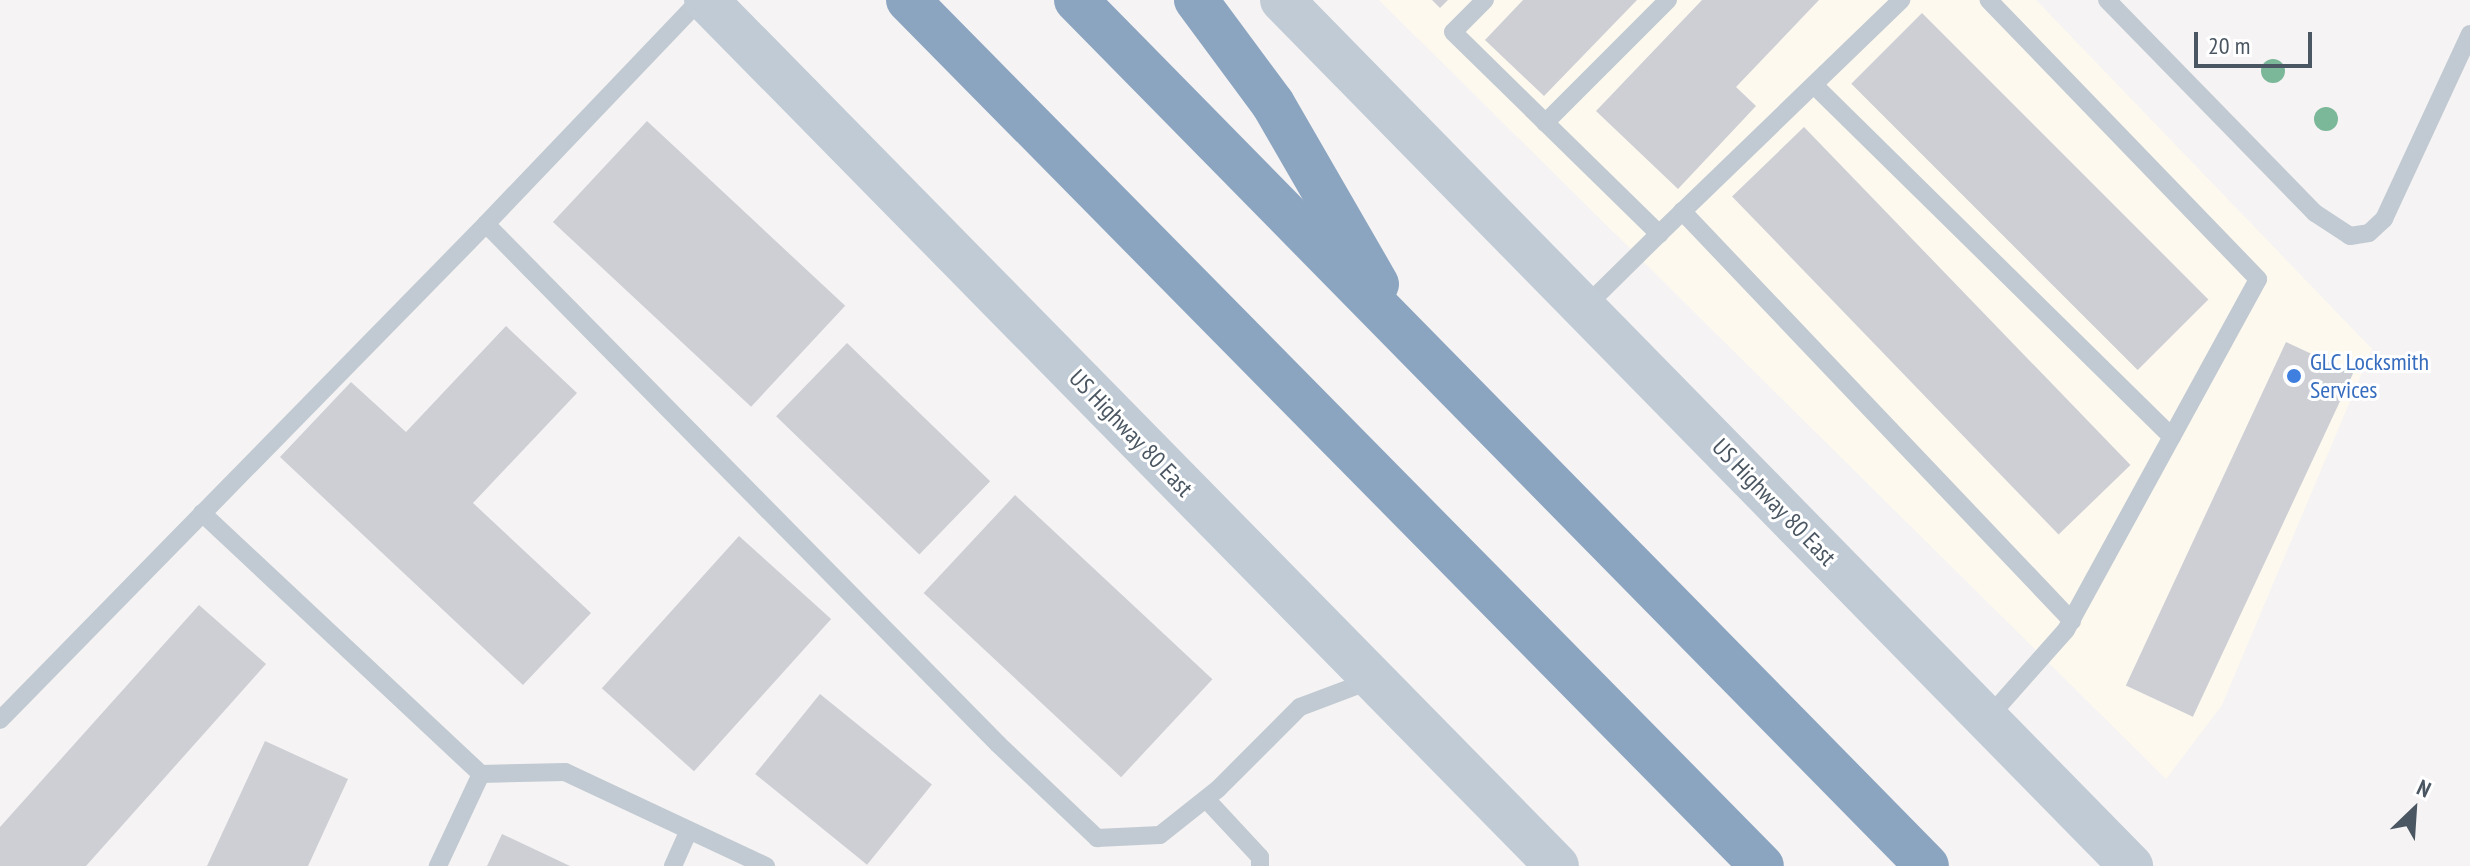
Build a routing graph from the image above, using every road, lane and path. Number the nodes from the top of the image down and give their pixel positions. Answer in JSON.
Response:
{"nodes":[{"id":1,"x":703,"y":0,"type":"edge"},
{"id":2,"x":908,"y":0,"type":"edge"},
{"id":3,"x":1076,"y":0,"type":"edge"},
{"id":4,"x":1196,"y":0,"type":"edge"},
{"id":5,"x":1282,"y":0,"type":"edge"},
{"id":6,"x":1485,"y":0,"type":"edge"},
{"id":7,"x":1668,"y":0,"type":"edge"},
{"id":8,"x":1901,"y":0,"type":"edge"},
{"id":9,"x":1989,"y":0,"type":"edge"},
{"id":10,"x":2107,"y":0,"type":"edge"},
{"id":11,"x":2470,"y":34,"type":"edge"},
{"id":12,"x":1814,"y":85,"type":"junction"},
{"id":13,"x":1545,"y":123,"type":"junction"},
{"id":14,"x":1682,"y":211,"type":"junction"},
{"id":15,"x":486,"y":224,"type":"junction"},
{"id":16,"x":1659,"y":234,"type":"junction"},
{"id":17,"x":1584,"y":308,"type":"junction"},
{"id":18,"x":1407,"y":337,"type":"junction"},
{"id":19,"x":2172,"y":437,"type":"junction"},
{"id":20,"x":202,"y":513,"type":"junction"},
{"id":21,"x":2072,"y":621,"type":"junction"},
{"id":22,"x":1372,"y":680,"type":"junction"},
{"id":23,"x":1987,"y":719,"type":"junction"},
{"id":24,"x":0,"y":720,"type":"edge"},
{"id":25,"x":481,"y":774,"type":"junction"},
{"id":26,"x":1206,"y":799,"type":"junction"},
{"id":27,"x":689,"y":830,"type":"junction"},
{"id":28,"x":438,"y":866,"type":"edge"},
{"id":29,"x":673,"y":866,"type":"edge"},
{"id":30,"x":766,"y":866,"type":"edge"},
{"id":31,"x":1260,"y":866,"type":"edge"},
{"id":32,"x":1557,"y":866,"type":"edge"},
{"id":33,"x":1762,"y":866,"type":"edge"},
{"id":34,"x":1927,"y":866,"type":"edge"},
{"id":35,"x":2131,"y":866,"type":"edge"}],
"edges":[{"from":1,"to":15,"type":"lane"},
{"from":1,"to":22,"type":"main road","name":"US Highway 80 East"},
{"from":2,"to":33,"type":"highway"},
{"from":3,"to":18,"type":"highway"},
{"from":4,"to":18,"type":"highway"},
{"from":5,"to":17,"type":"main road","name":"US Highway 80 East"},
{"from":6,"to":13,"type":"lane"},
{"from":7,"to":13,"type":"lane"},
{"from":8,"to":12,"type":"lane"},
{"from":9,"to":19,"type":"lane"},
{"from":10,"to":11,"type":"lane"},
{"from":12,"to":14,"type":"lane"},
{"from":12,"to":19,"type":"lane"},
{"from":13,"to":16,"type":"lane"},
{"from":14,"to":16,"type":"lane"},
{"from":14,"to":21,"type":"lane"},
{"from":15,"to":20,"type":"lane"},
{"from":15,"to":26,"type":"lane"},
{"from":16,"to":17,"type":"lane"},
{"from":17,"to":23,"type":"main road","name":"US Highway 80 East"},
{"from":18,"to":34,"type":"highway"},
{"from":19,"to":21,"type":"lane"},
{"from":20,"to":24,"type":"lane"},
{"from":20,"to":25,"type":"lane"},
{"from":21,"to":23,"type":"lane"},
{"from":22,"to":26,"type":"lane"},
{"from":22,"to":32,"type":"main road","name":"US Highway 80 East"},
{"from":23,"to":35,"type":"main road","name":"US Highway 80 East"},
{"from":25,"to":27,"type":"lane"},
{"from":25,"to":28,"type":"lane"},
{"from":26,"to":31,"type":"lane"},
{"from":27,"to":29,"type":"lane"},
{"from":27,"to":30,"type":"lane"}]}
